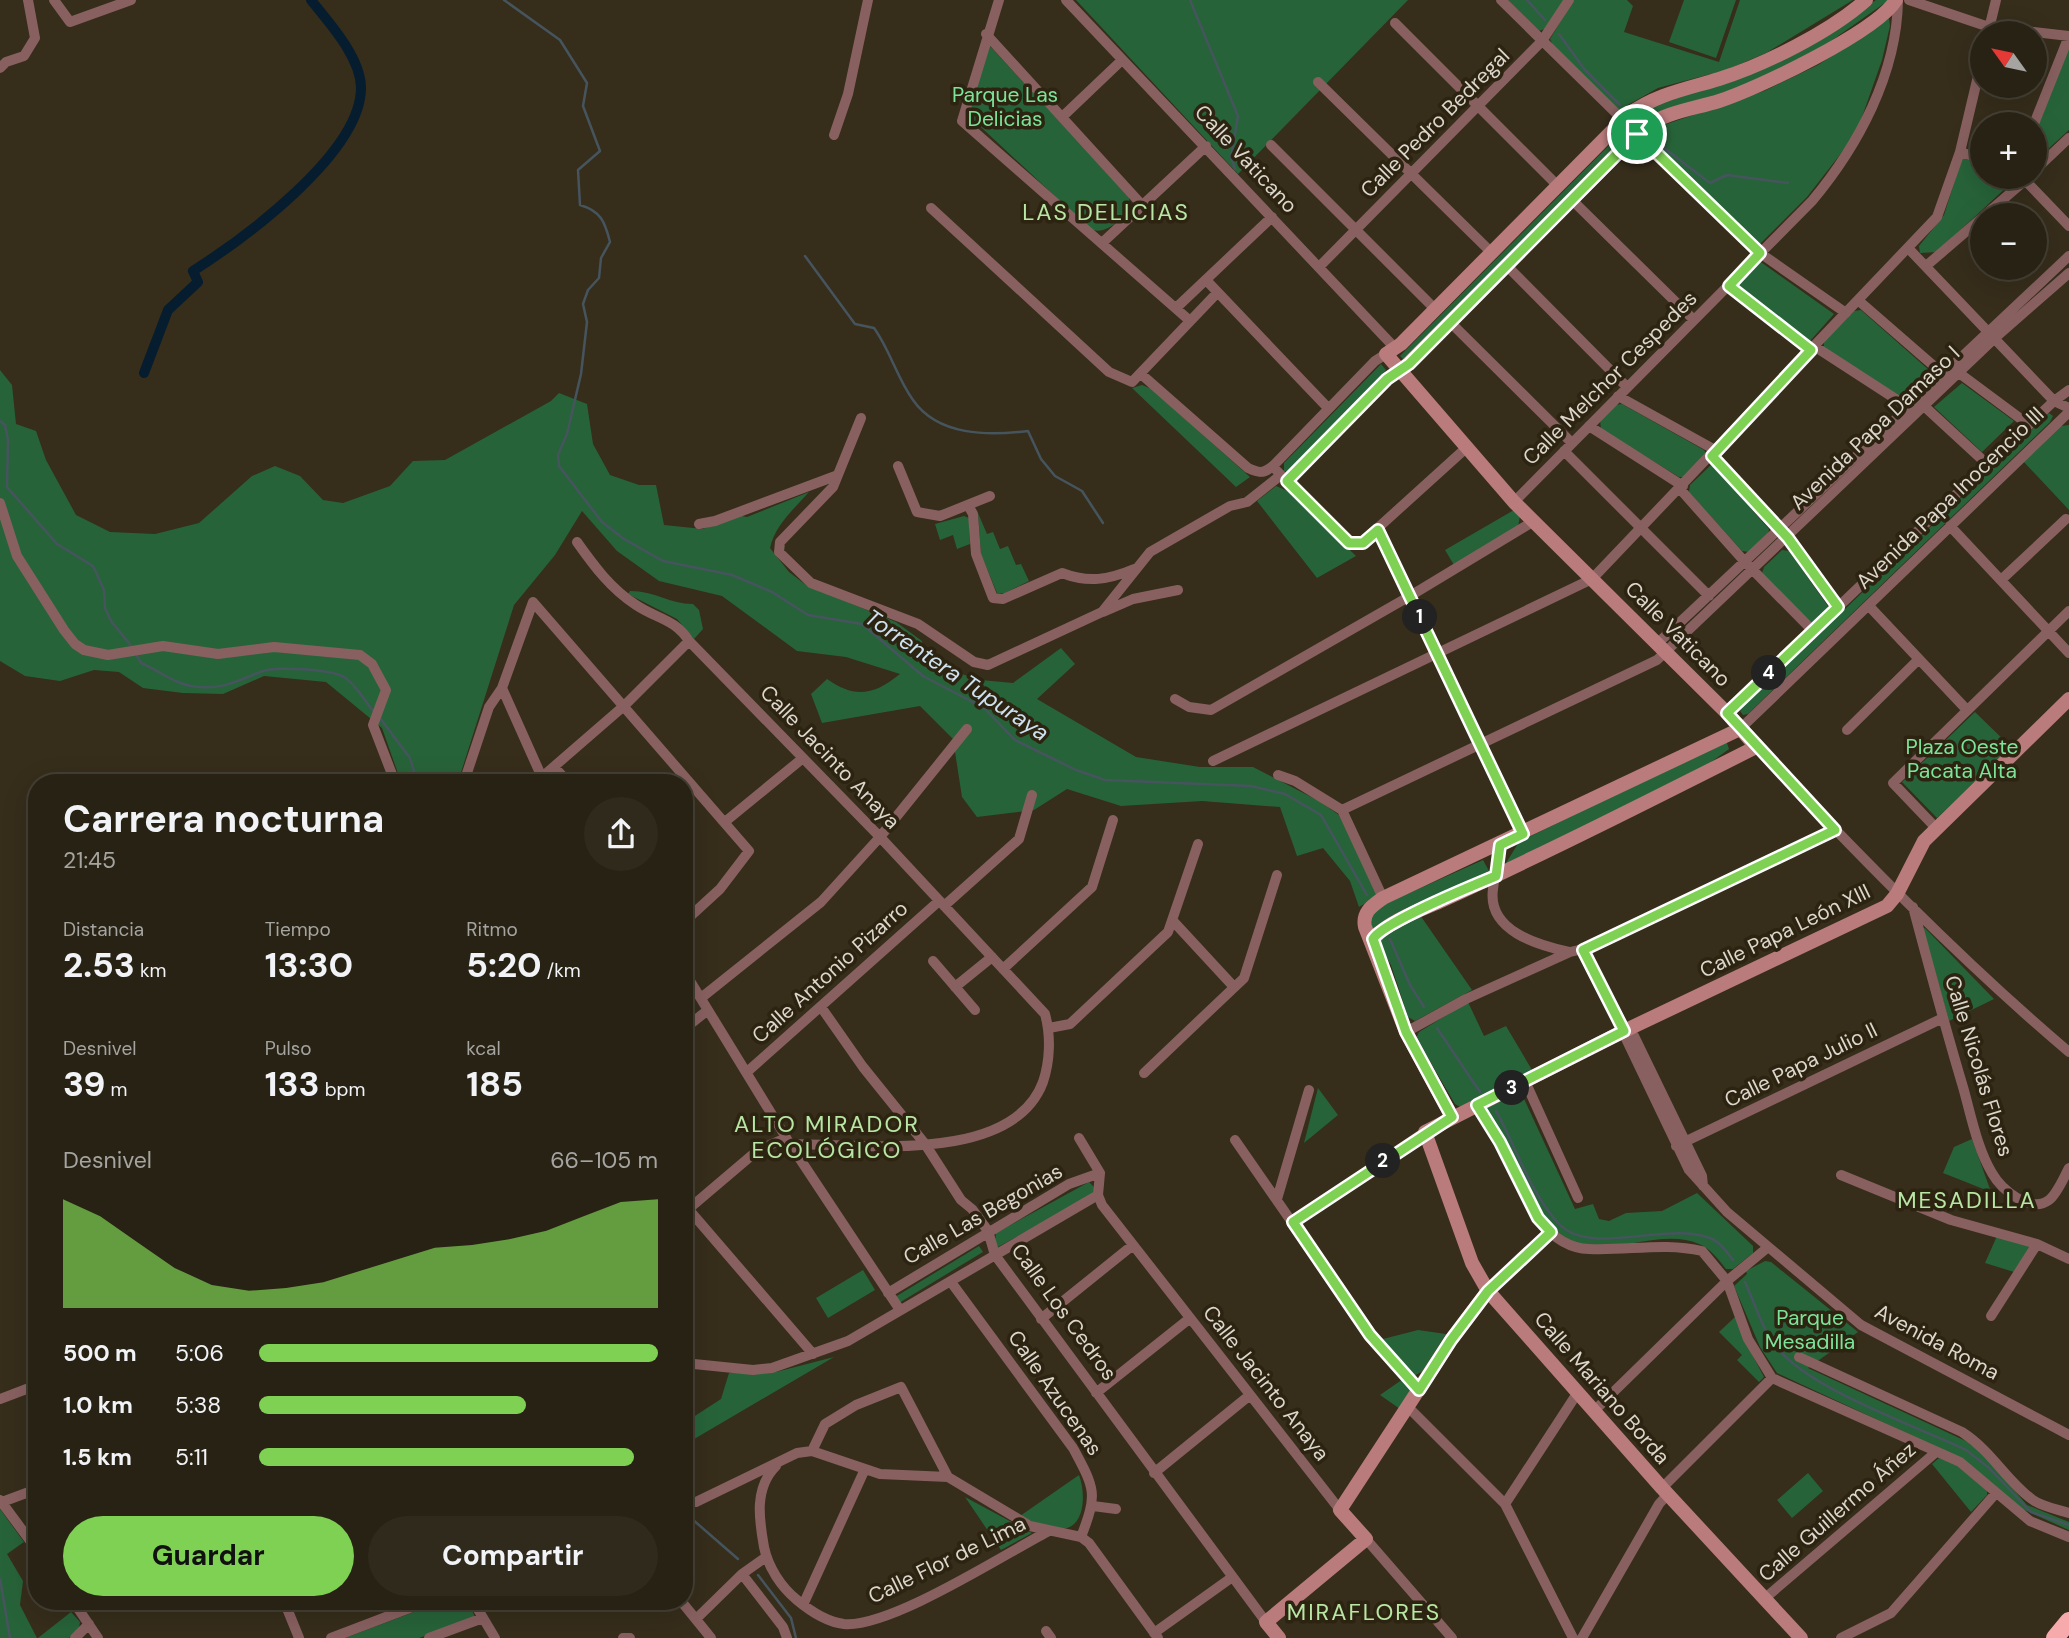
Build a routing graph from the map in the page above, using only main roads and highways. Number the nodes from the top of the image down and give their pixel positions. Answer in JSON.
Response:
{"nodes":[{"id":1,"x":2069,"y":1621,"type":"edge"},
{"id":2,"x":2055,"y":1638,"type":"edge"}],
"edges":[{"from":1,"to":2,"type":"highway"}]}
